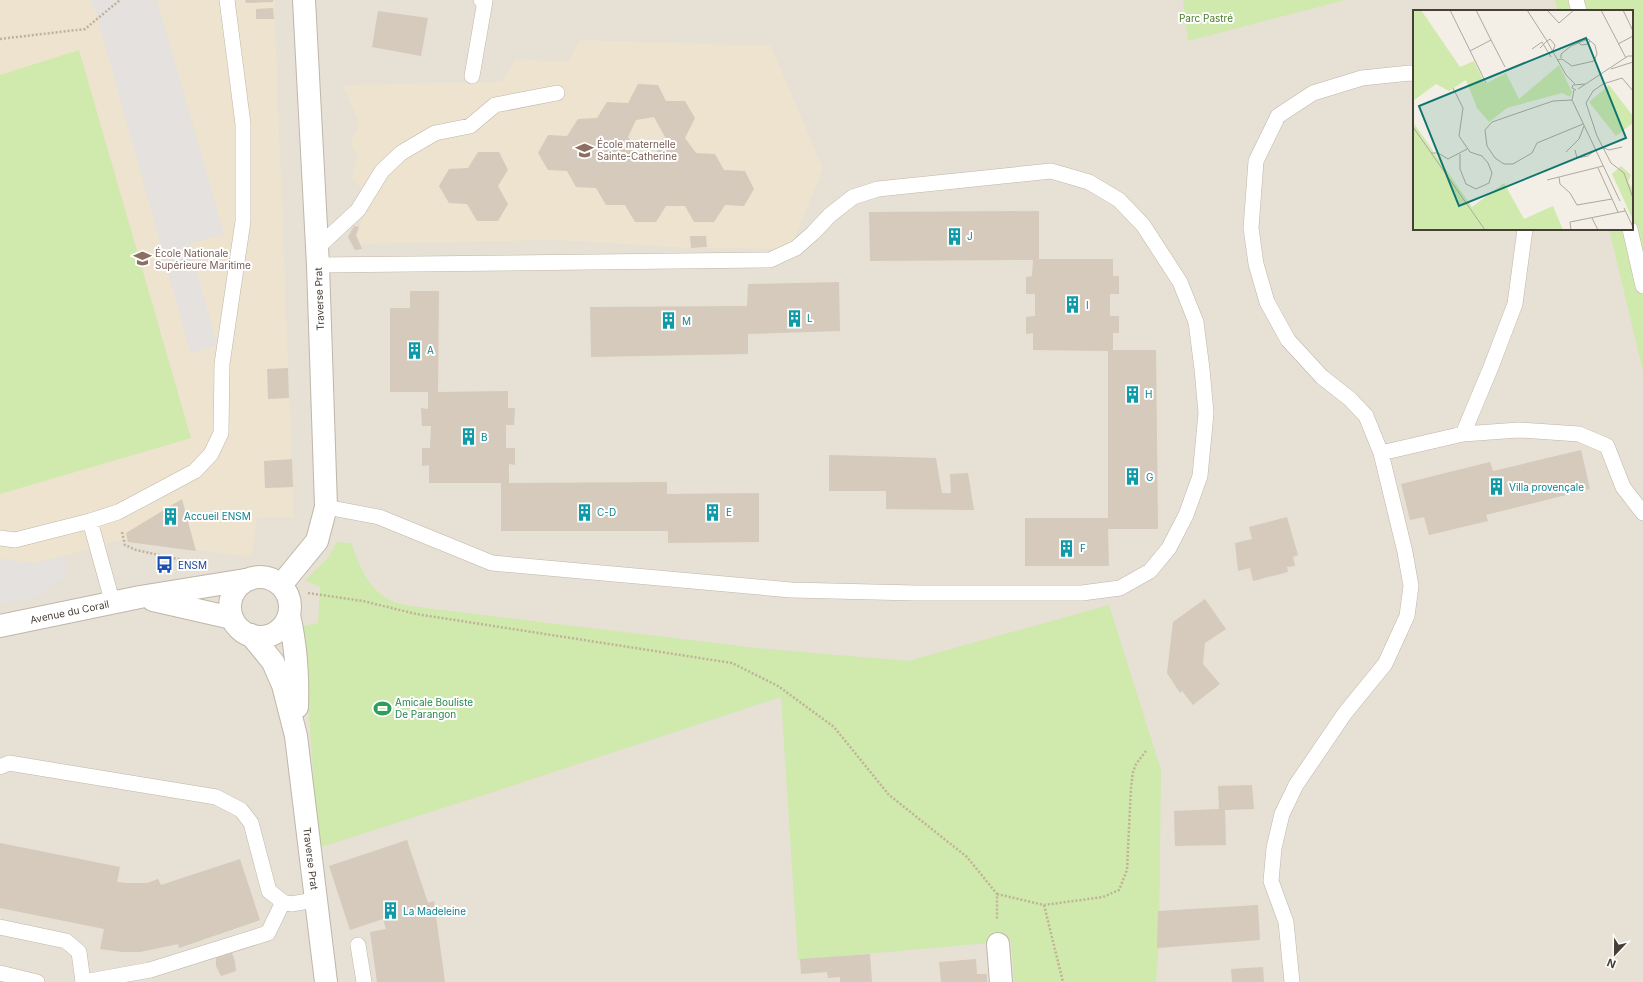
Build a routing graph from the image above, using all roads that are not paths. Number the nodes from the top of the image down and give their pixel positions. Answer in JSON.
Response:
{"nodes":[{"id":1,"x":227,"y":0,"type":"edge"},
{"id":2,"x":481,"y":0,"type":"edge"},
{"id":3,"x":1576,"y":0,"type":"edge"},
{"id":4,"x":308,"y":1,"type":"edge"},
{"id":5,"x":1579,"y":10,"type":"edge"},
{"id":6,"x":1413,"y":74,"type":"edge"},
{"id":7,"x":472,"y":76,"type":"dead end"},
{"id":8,"x":557,"y":93,"type":"dead end"},
{"id":9,"x":1525,"y":230,"type":"edge"},
{"id":10,"x":1630,"y":230,"type":"edge"},
{"id":11,"x":317,"y":257,"type":"junction"},
{"id":12,"x":1643,"y":286,"type":"edge"},
{"id":13,"x":1463,"y":434,"type":"junction"},
{"id":14,"x":1381,"y":453,"type":"junction"},
{"id":15,"x":326,"y":506,"type":"junction"},
{"id":16,"x":1643,"y":513,"type":"edge"},
{"id":17,"x":90,"y":522,"type":"junction"},
{"id":18,"x":0,"y":538,"type":"edge"},
{"id":19,"x":245,"y":580,"type":"junction"},
{"id":20,"x":283,"y":587,"type":"junction"},
{"id":21,"x":140,"y":597,"type":"junction"},
{"id":22,"x":113,"y":604,"type":"junction"},
{"id":23,"x":289,"y":615,"type":"junction"},
{"id":24,"x":232,"y":618,"type":"junction"},
{"id":25,"x":0,"y":626,"type":"edge"},
{"id":26,"x":251,"y":635,"type":"junction"},
{"id":27,"x":296,"y":736,"type":"junction"},
{"id":28,"x":0,"y":767,"type":"edge"},
{"id":29,"x":316,"y":900,"type":"junction"},
{"id":30,"x":283,"y":902,"type":"junction"},
{"id":31,"x":0,"y":927,"type":"edge"},
{"id":32,"x":998,"y":944,"type":"road end"},
{"id":33,"x":358,"y":946,"type":"dead end"},
{"id":34,"x":0,"y":973,"type":"edge"},
{"id":35,"x":37,"y":982,"type":"edge"},
{"id":36,"x":84,"y":982,"type":"edge"},
{"id":37,"x":326,"y":982,"type":"edge"},
{"id":38,"x":364,"y":982,"type":"edge"},
{"id":39,"x":1001,"y":982,"type":"edge"},
{"id":40,"x":1292,"y":982,"type":"edge"}],
"edges":[{"from":1,"to":17,"type":"lane"},
{"from":2,"to":7,"type":"lane"},
{"from":3,"to":5,"type":"lane"},
{"from":4,"to":11,"type":"street","name":"Traverse Prat"},
{"from":6,"to":14,"type":"lane"},
{"from":8,"to":11,"type":"lane"},
{"from":9,"to":13,"type":"lane"},
{"from":10,"to":12,"type":"lane"},
{"from":11,"to":15,"type":"street","name":"Traverse Prat"},
{"from":11,"to":15,"type":"lane"},
{"from":13,"to":14,"type":"lane"},
{"from":13,"to":16,"type":"lane"},
{"from":14,"to":40,"type":"lane"},
{"from":15,"to":20,"type":"street","name":"Traverse Prat"},
{"from":17,"to":18,"type":"lane"},
{"from":17,"to":22,"type":"lane"},
{"from":19,"to":20,"type":"street"},
{"from":19,"to":21,"type":"street","name":"Avenue du Corail"},
{"from":19,"to":24,"type":"street"},
{"from":20,"to":23,"type":"street"},
{"from":21,"to":22,"type":"street","name":"Avenue du Corail"},
{"from":21,"to":24,"type":"street","name":"Avenue du Corail"},
{"from":22,"to":25,"type":"street","name":"Avenue du Corail"},
{"from":23,"to":26,"type":"street"},
{"from":23,"to":27,"type":"street","name":"Traverse Prat"},
{"from":24,"to":26,"type":"street"},
{"from":26,"to":27,"type":"street","name":"Traverse Prat"},
{"from":27,"to":29,"type":"street","name":"Traverse Prat"},
{"from":28,"to":30,"type":"lane"},
{"from":29,"to":30,"type":"lane"},
{"from":29,"to":37,"type":"street","name":"Traverse Prat"},
{"from":30,"to":36,"type":"lane"},
{"from":31,"to":36,"type":"lane"},
{"from":32,"to":39,"type":"street"},
{"from":33,"to":38,"type":"lane"},
{"from":34,"to":35,"type":"lane"}]}
